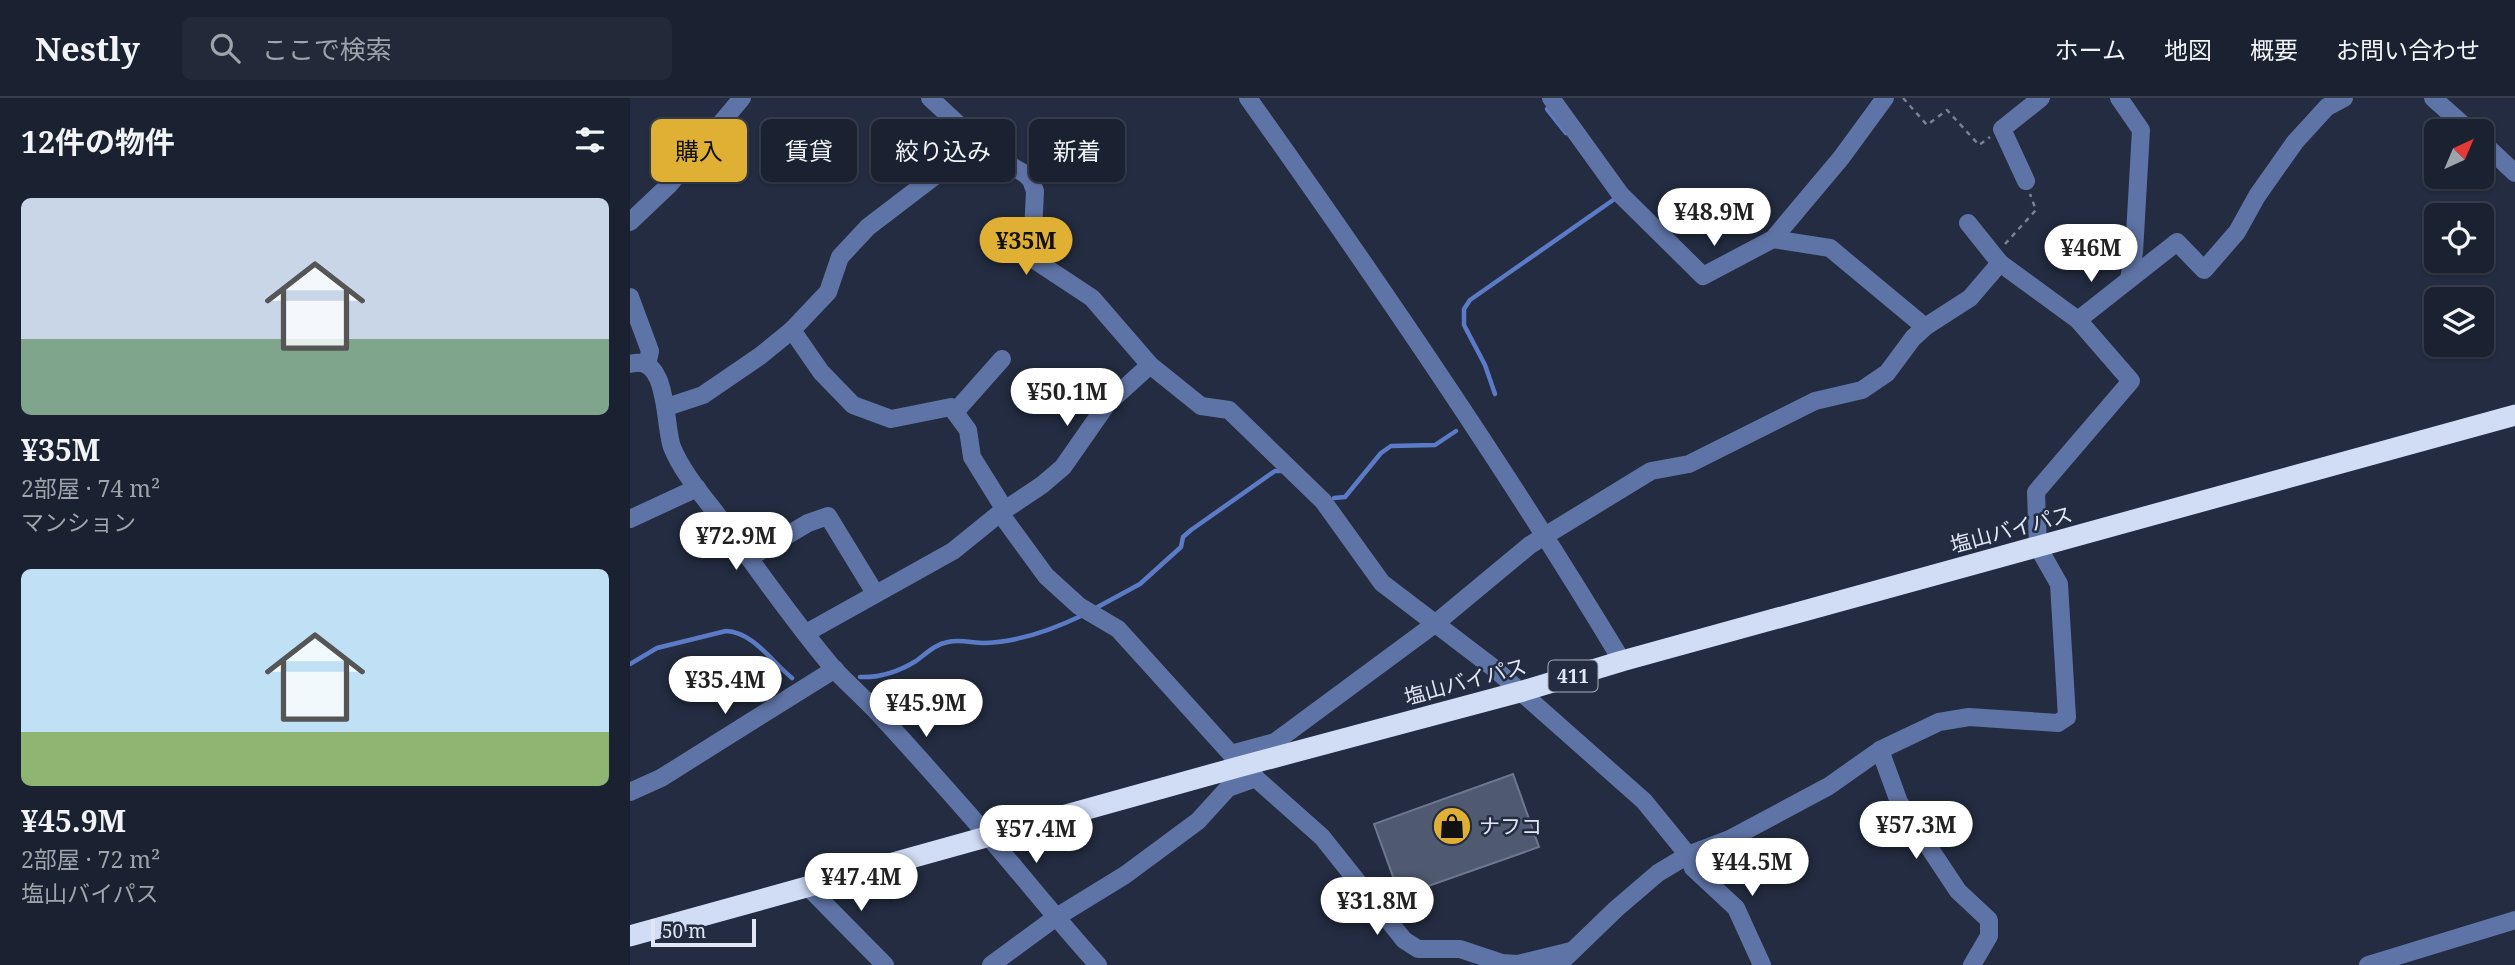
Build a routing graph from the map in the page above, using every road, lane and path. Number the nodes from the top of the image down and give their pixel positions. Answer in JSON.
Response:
{"nodes":[{"id":1,"x":742,"y":98,"type":"edge"},
{"id":2,"x":930,"y":98,"type":"edge"},
{"id":3,"x":1248,"y":98,"type":"edge"},
{"id":4,"x":1551,"y":98,"type":"edge"},
{"id":5,"x":1885,"y":98,"type":"edge"},
{"id":6,"x":1903,"y":98,"type":"edge"},
{"id":7,"x":2041,"y":98,"type":"edge"},
{"id":8,"x":2119,"y":98,"type":"edge"},
{"id":9,"x":2344,"y":98,"type":"edge"},
{"id":10,"x":2433,"y":98,"type":"edge"},
{"id":11,"x":952,"y":119,"type":"edge"},
{"id":12,"x":2457,"y":119,"type":"edge"},
{"id":13,"x":2002,"y":129,"type":"junction"},
{"id":14,"x":2494,"y":153,"type":"edge"},
{"id":15,"x":1015,"y":169,"type":"edge"},
{"id":16,"x":2515,"y":173,"type":"edge"},
{"id":17,"x":2026,"y":181,"type":"joint"},
{"id":18,"x":928,"y":182,"type":"edge"},
{"id":19,"x":630,"y":222,"type":"edge"},
{"id":20,"x":1968,"y":223,"type":"dead end"},
{"id":21,"x":1773,"y":239,"type":"junction"},
{"id":22,"x":1997,"y":259,"type":"junction"},
{"id":23,"x":2129,"y":279,"type":"junction"},
{"id":24,"x":630,"y":297,"type":"edge"},
{"id":25,"x":2078,"y":320,"type":"junction"},
{"id":26,"x":1925,"y":327,"type":"junction"},
{"id":27,"x":792,"y":330,"type":"junction"},
{"id":28,"x":1002,"y":359,"type":"dead end"},
{"id":29,"x":638,"y":365,"type":"edge"},
{"id":30,"x":1150,"y":365,"type":"junction"},
{"id":31,"x":667,"y":407,"type":"junction"},
{"id":32,"x":955,"y":412,"type":"junction"},
{"id":33,"x":2515,"y":415,"type":"edge"},
{"id":34,"x":697,"y":488,"type":"junction"},
{"id":35,"x":1002,"y":512,"type":"junction"},
{"id":36,"x":630,"y":519,"type":"edge"},
{"id":37,"x":1547,"y":536,"type":"junction"},
{"id":38,"x":2038,"y":547,"type":"junction"},
{"id":39,"x":750,"y":558,"type":"junction"},
{"id":40,"x":875,"y":593,"type":"junction"},
{"id":41,"x":1436,"y":623,"type":"junction"},
{"id":42,"x":806,"y":633,"type":"junction"},
{"id":43,"x":1622,"y":661,"type":"junction"},
{"id":44,"x":835,"y":669,"type":"junction"},
{"id":45,"x":1522,"y":691,"type":"junction"},
{"id":46,"x":1880,"y":750,"type":"junction"},
{"id":47,"x":1243,"y":766,"type":"junction"},
{"id":48,"x":630,"y":792,"type":"edge"},
{"id":49,"x":988,"y":836,"type":"junction"},
{"id":50,"x":1688,"y":855,"type":"junction"},
{"id":51,"x":808,"y":887,"type":"junction"},
{"id":52,"x":1055,"y":918,"type":"junction"},
{"id":53,"x":2515,"y":920,"type":"edge"},
{"id":54,"x":630,"y":936,"type":"edge"},
{"id":55,"x":1571,"y":951,"type":"junction"},
{"id":56,"x":885,"y":965,"type":"edge"},
{"id":57,"x":991,"y":965,"type":"edge"},
{"id":58,"x":1098,"y":965,"type":"edge"},
{"id":59,"x":1558,"y":965,"type":"edge"},
{"id":60,"x":1762,"y":965,"type":"edge"},
{"id":61,"x":1972,"y":965,"type":"edge"},
{"id":62,"x":2368,"y":965,"type":"edge"}],
"edges":[{"from":1,"to":19,"type":"street"},
{"from":2,"to":11,"type":"street"},
{"from":3,"to":37,"type":"street"},
{"from":4,"to":21,"type":"street"},
{"from":5,"to":21,"type":"street"},
{"from":6,"to":13,"type":"path"},
{"from":7,"to":13,"type":"street"},
{"from":8,"to":23,"type":"street"},
{"from":9,"to":23,"type":"street"},
{"from":10,"to":12,"type":"street"},
{"from":13,"to":17,"type":"street"},
{"from":14,"to":16,"type":"street"},
{"from":15,"to":30,"type":"street"},
{"from":17,"to":22,"type":"path"},
{"from":18,"to":27,"type":"street"},
{"from":20,"to":22,"type":"street"},
{"from":21,"to":26,"type":"street"},
{"from":22,"to":25,"type":"street"},
{"from":22,"to":26,"type":"street"},
{"from":23,"to":25,"type":"street"},
{"from":24,"to":29,"type":"street"},
{"from":25,"to":38,"type":"street"},
{"from":26,"to":37,"type":"street"},
{"from":27,"to":31,"type":"street"},
{"from":27,"to":32,"type":"street"},
{"from":28,"to":32,"type":"street"},
{"from":29,"to":31,"type":"street"},
{"from":30,"to":35,"type":"street"},
{"from":30,"to":41,"type":"street"},
{"from":31,"to":34,"type":"street"},
{"from":32,"to":35,"type":"street"},
{"from":33,"to":38,"type":"highway","name":"塩山バイパス","number":"411"},
{"from":34,"to":36,"type":"street"},
{"from":34,"to":39,"type":"street"},
{"from":35,"to":40,"type":"street"},
{"from":35,"to":47,"type":"street"},
{"from":37,"to":41,"type":"street"},
{"from":37,"to":43,"type":"street"},
{"from":38,"to":43,"type":"highway","name":"塩山バイパス","number":"411"},
{"from":38,"to":46,"type":"street"},
{"from":39,"to":40,"type":"street"},
{"from":39,"to":42,"type":"street"},
{"from":40,"to":42,"type":"street"},
{"from":41,"to":45,"type":"street"},
{"from":41,"to":47,"type":"street"},
{"from":42,"to":44,"type":"street"},
{"from":43,"to":45,"type":"highway","name":"塩山バイパス","number":"411"},
{"from":44,"to":48,"type":"street"},
{"from":44,"to":49,"type":"street"},
{"from":45,"to":47,"type":"highway","name":"塩山バイパス","number":"411"},
{"from":45,"to":50,"type":"street"},
{"from":46,"to":50,"type":"street"},
{"from":46,"to":61,"type":"street"},
{"from":47,"to":49,"type":"highway","name":"塩山バイパス","number":"411"},
{"from":47,"to":52,"type":"street"},
{"from":47,"to":55,"type":"street"},
{"from":49,"to":51,"type":"highway","name":"塩山バイパス","number":"411"},
{"from":49,"to":52,"type":"street"},
{"from":50,"to":55,"type":"street"},
{"from":50,"to":60,"type":"street"},
{"from":51,"to":54,"type":"highway","name":"塩山バイパス","number":"411"},
{"from":51,"to":56,"type":"street"},
{"from":52,"to":57,"type":"street"},
{"from":52,"to":58,"type":"street"},
{"from":53,"to":62,"type":"street"},
{"from":55,"to":59,"type":"street"}]}
